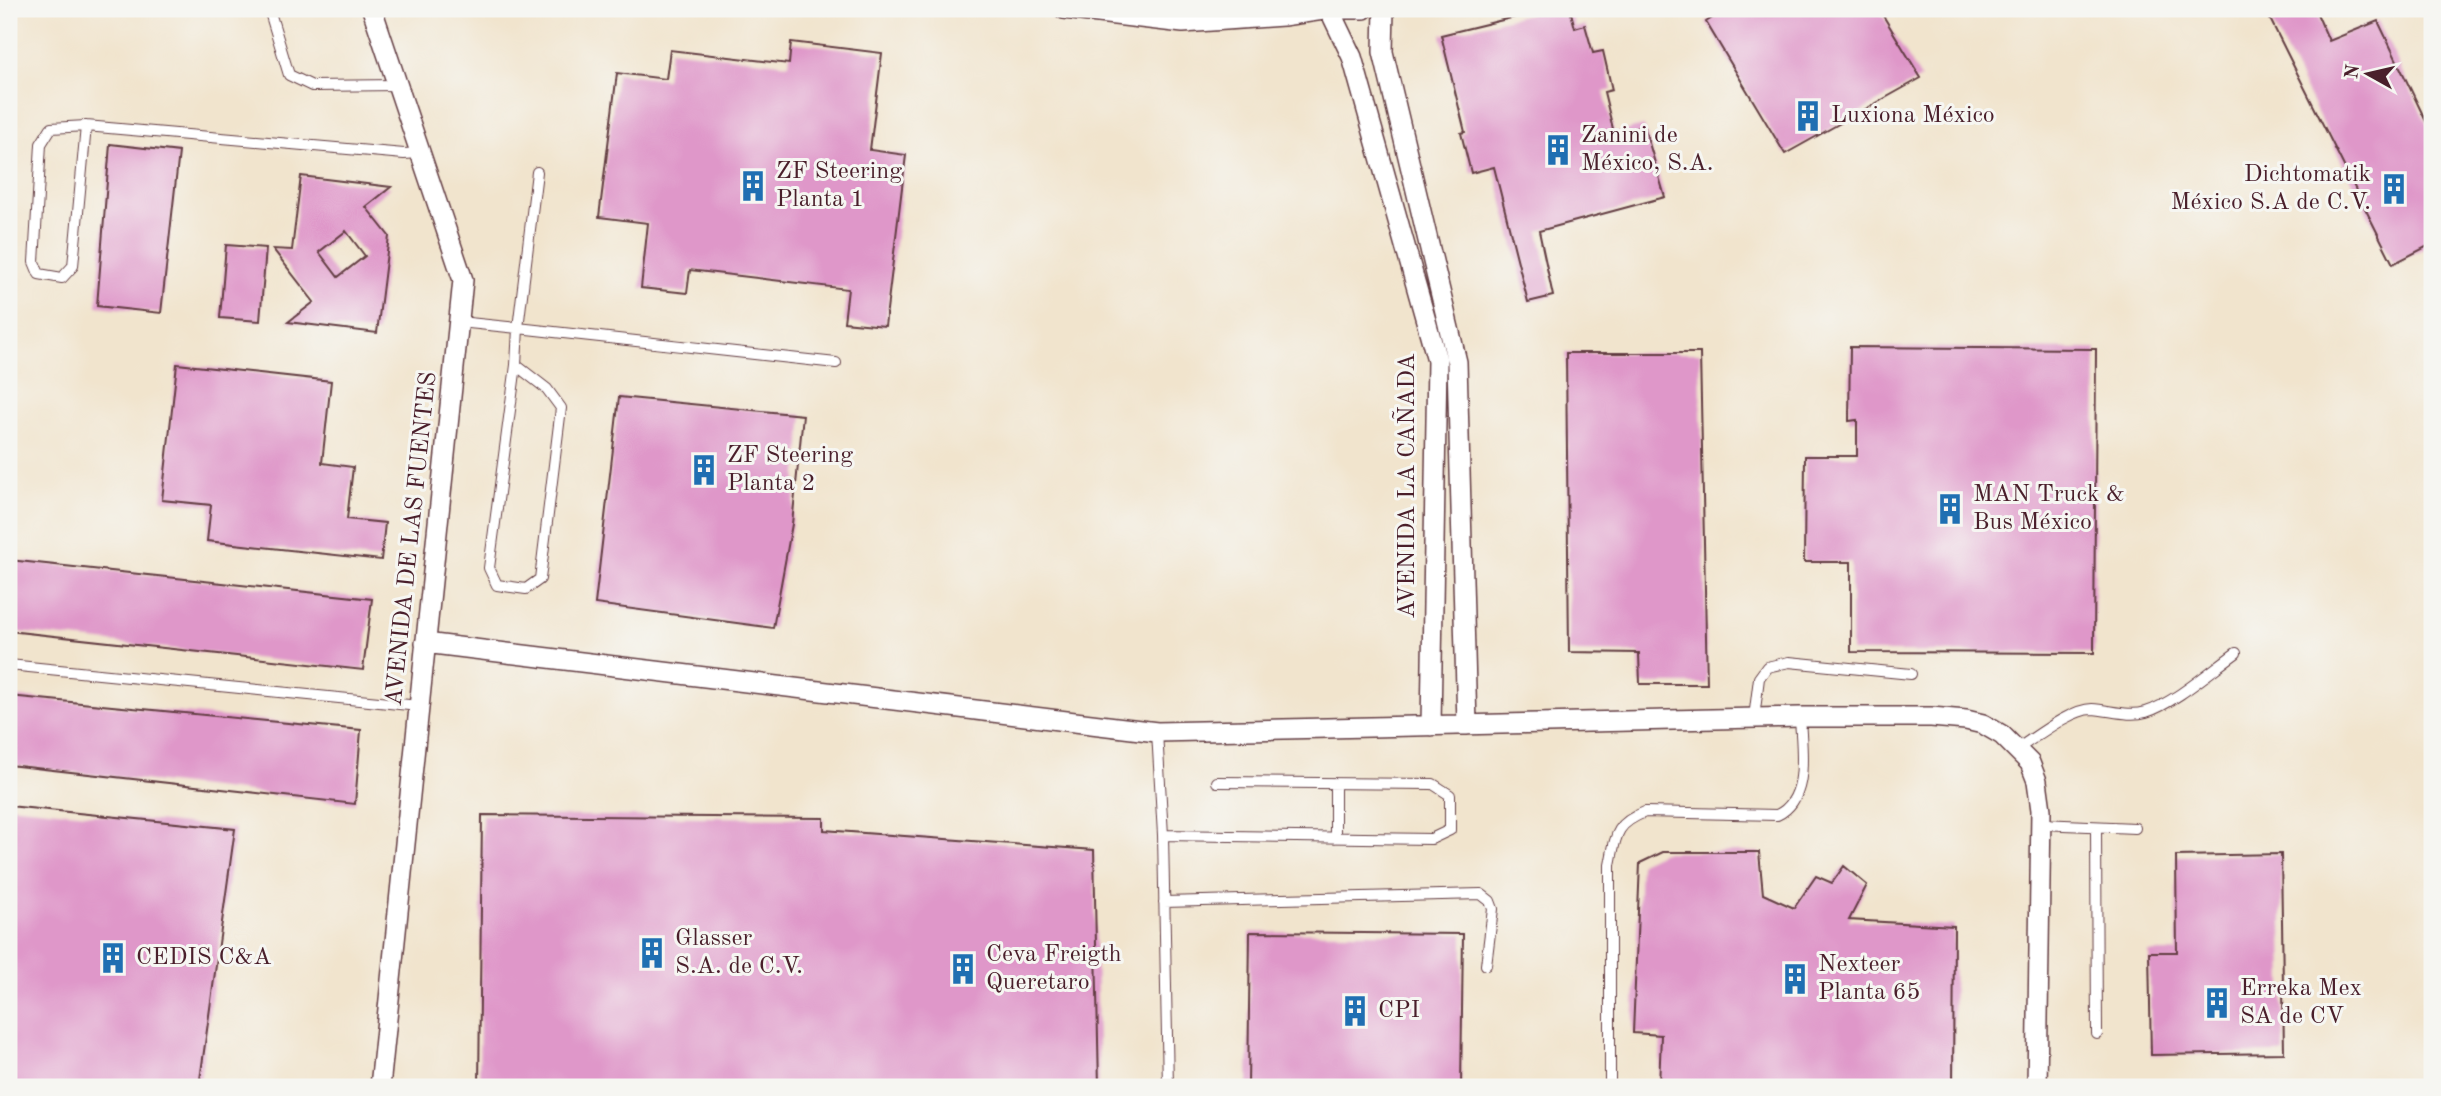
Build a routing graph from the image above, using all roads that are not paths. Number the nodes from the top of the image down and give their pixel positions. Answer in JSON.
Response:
{"nodes":[{"id":1,"x":269,"y":9,"type":"edge"},
{"id":2,"x":372,"y":9,"type":"edge"},
{"id":3,"x":1064,"y":9,"type":"edge"},
{"id":4,"x":1330,"y":9,"type":"edge"},
{"id":5,"x":1364,"y":9,"type":"edge"},
{"id":6,"x":1384,"y":9,"type":"edge"},
{"id":7,"x":397,"y":85,"type":"junction"},
{"id":8,"x":86,"y":126,"type":"junction"},
{"id":9,"x":420,"y":153,"type":"junction"},
{"id":10,"x":537,"y":172,"type":"dead end"},
{"id":11,"x":459,"y":322,"type":"junction"},
{"id":12,"x":518,"y":328,"type":"junction"},
{"id":13,"x":836,"y":363,"type":"dead end"},
{"id":14,"x":516,"y":365,"type":"junction"},
{"id":15,"x":425,"y":643,"type":"junction"},
{"id":16,"x":2236,"y":653,"type":"dead end"},
{"id":17,"x":9,"y":665,"type":"edge"},
{"id":18,"x":1911,"y":674,"type":"dead end"},
{"id":19,"x":419,"y":706,"type":"junction"},
{"id":20,"x":1800,"y":717,"type":"junction"},
{"id":21,"x":1754,"y":718,"type":"junction"},
{"id":22,"x":1468,"y":725,"type":"junction"},
{"id":23,"x":1431,"y":726,"type":"junction"},
{"id":24,"x":1157,"y":732,"type":"junction"},
{"id":25,"x":2017,"y":749,"type":"junction"},
{"id":26,"x":1217,"y":782,"type":"dead end"},
{"id":27,"x":1335,"y":784,"type":"junction"},
{"id":28,"x":2041,"y":824,"type":"junction"},
{"id":29,"x":2096,"y":827,"type":"junction"},
{"id":30,"x":2134,"y":828,"type":"dead end"},
{"id":31,"x":1163,"y":835,"type":"junction"},
{"id":32,"x":1335,"y":838,"type":"junction"},
{"id":33,"x":1164,"y":902,"type":"junction"},
{"id":34,"x":1486,"y":965,"type":"dead end"},
{"id":35,"x":2097,"y":1034,"type":"dead end"},
{"id":36,"x":380,"y":1087,"type":"edge"},
{"id":37,"x":1168,"y":1087,"type":"edge"},
{"id":38,"x":1610,"y":1087,"type":"edge"},
{"id":39,"x":2037,"y":1087,"type":"edge"}],
"edges":[{"from":1,"to":7,"type":"lane"},
{"from":2,"to":7,"type":"street","name":"AVENIDA DE LAS FUENTES"},
{"from":3,"to":4,"type":"street"},
{"from":4,"to":5,"type":"street"},
{"from":4,"to":23,"type":"street","name":"AVENIDA LA CAÑADA"},
{"from":6,"to":22,"type":"street"},
{"from":7,"to":9,"type":"street","name":"AVENIDA DE LAS FUENTES"},
{"from":8,"to":8,"type":"lane"},
{"from":8,"to":9,"type":"lane"},
{"from":9,"to":11,"type":"street","name":"AVENIDA DE LAS FUENTES"},
{"from":10,"to":12,"type":"lane"},
{"from":11,"to":12,"type":"lane"},
{"from":11,"to":15,"type":"street","name":"AVENIDA DE LAS FUENTES"},
{"from":12,"to":13,"type":"lane"},
{"from":12,"to":14,"type":"lane"},
{"from":14,"to":14,"type":"lane"},
{"from":15,"to":19,"type":"street","name":"AVENIDA DE LAS FUENTES"},
{"from":15,"to":24,"type":"street"},
{"from":16,"to":25,"type":"lane"},
{"from":17,"to":19,"type":"lane"},
{"from":18,"to":21,"type":"lane"},
{"from":19,"to":36,"type":"street","name":"AVENIDA DE LAS FUENTES"},
{"from":20,"to":21,"type":"street"},
{"from":20,"to":25,"type":"street"},
{"from":20,"to":38,"type":"lane"},
{"from":21,"to":22,"type":"street"},
{"from":22,"to":23,"type":"street"},
{"from":23,"to":24,"type":"street"},
{"from":24,"to":31,"type":"lane"},
{"from":25,"to":28,"type":"street"},
{"from":26,"to":27,"type":"lane"},
{"from":27,"to":32,"type":"lane"},
{"from":27,"to":32,"type":"lane"},
{"from":28,"to":29,"type":"lane"},
{"from":28,"to":39,"type":"street"},
{"from":29,"to":30,"type":"lane"},
{"from":29,"to":35,"type":"lane"},
{"from":31,"to":32,"type":"lane"},
{"from":31,"to":33,"type":"lane"},
{"from":33,"to":34,"type":"lane"},
{"from":33,"to":37,"type":"lane"}]}
